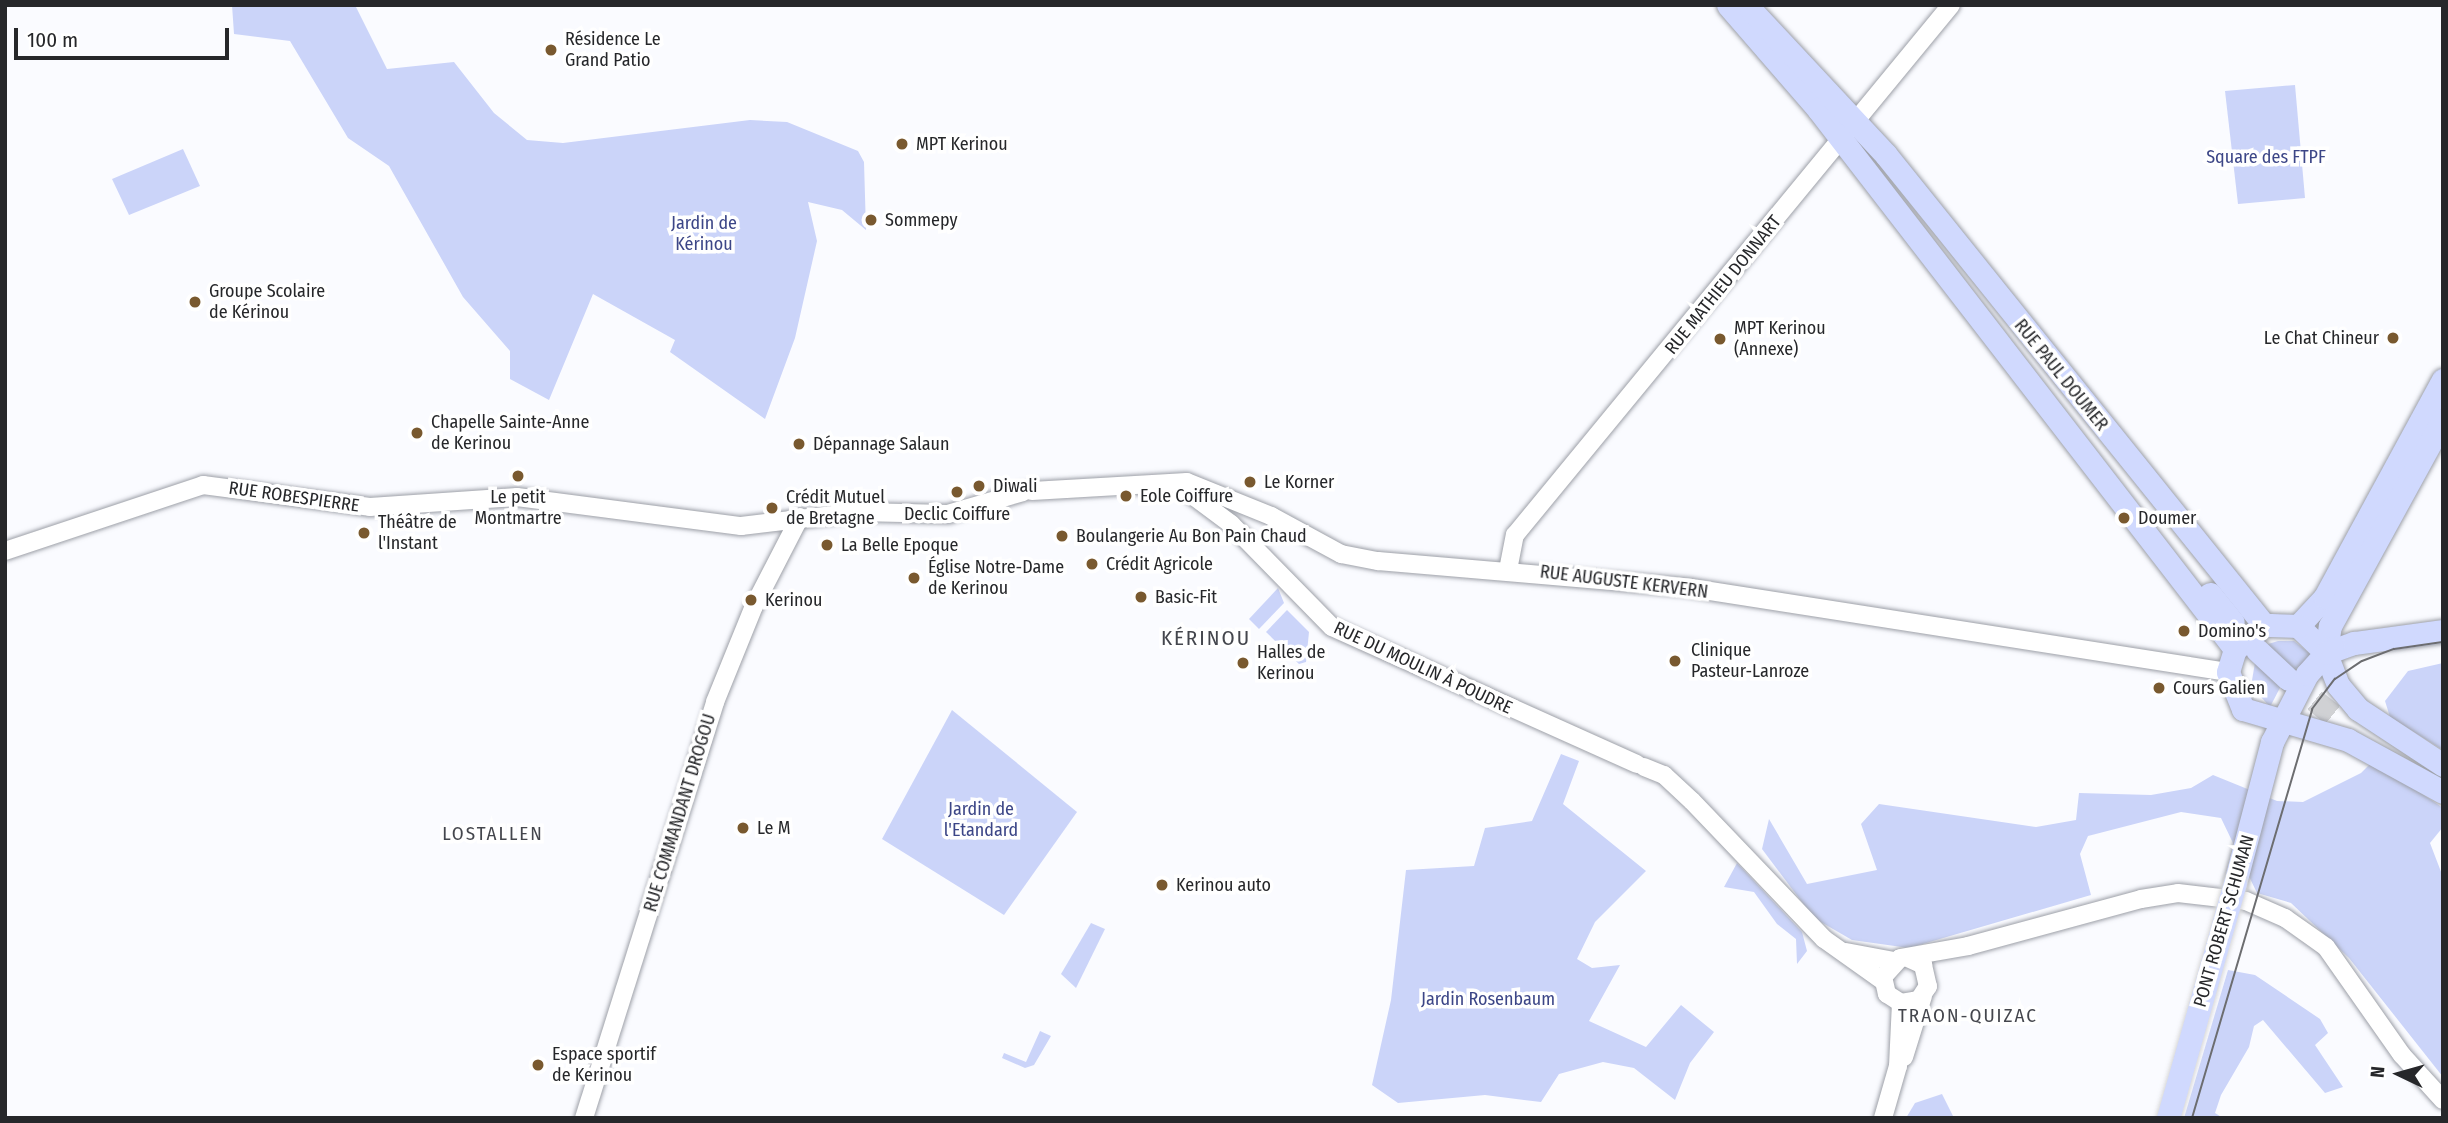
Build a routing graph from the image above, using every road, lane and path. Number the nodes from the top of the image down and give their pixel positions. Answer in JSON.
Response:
{"nodes":[{"id":1,"x":1728,"y":5,"type":"edge"},
{"id":2,"x":1747,"y":5,"type":"edge"},
{"id":3,"x":1951,"y":5,"type":"edge"},
{"id":4,"x":1858,"y":124,"type":"junction"},
{"id":5,"x":1842,"y":144,"type":"junction"},
{"id":6,"x":2007,"y":309,"type":"junction"},
{"id":7,"x":2443,"y":380,"type":"edge"},
{"id":8,"x":2443,"y":420,"type":"edge"},
{"id":9,"x":1171,"y":481,"type":"junction"},
{"id":10,"x":1239,"y":506,"type":"junction"},
{"id":11,"x":2132,"y":508,"type":"junction"},
{"id":12,"x":800,"y":517,"type":"junction"},
{"id":13,"x":1231,"y":524,"type":"junction"},
{"id":14,"x":5,"y":551,"type":"edge"},
{"id":15,"x":1508,"y":570,"type":"junction"},
{"id":16,"x":2264,"y":625,"type":"junction"},
{"id":17,"x":2298,"y":626,"type":"junction"},
{"id":18,"x":2443,"y":631,"type":"edge"},
{"id":19,"x":2253,"y":649,"type":"junction"},
{"id":20,"x":2326,"y":653,"type":"junction"},
{"id":21,"x":2228,"y":672,"type":"junction"},
{"id":22,"x":2290,"y":677,"type":"tunnel mouth"},
{"id":23,"x":2279,"y":723,"type":"junction"},
{"id":24,"x":2443,"y":765,"type":"edge"},
{"id":25,"x":2443,"y":775,"type":"edge"},
{"id":26,"x":2443,"y":782,"type":"edge"},
{"id":27,"x":2443,"y":792,"type":"edge"},
{"id":28,"x":1968,"y":946,"type":"junction"},
{"id":29,"x":1842,"y":951,"type":"junction"},
{"id":30,"x":1901,"y":959,"type":"junction"},
{"id":31,"x":1883,"y":981,"type":"junction"},
{"id":32,"x":1926,"y":987,"type":"junction"},
{"id":33,"x":1901,"y":1003,"type":"junction"},
{"id":34,"x":1898,"y":1066,"type":"junction"},
{"id":35,"x":2443,"y":1100,"type":"edge"},
{"id":36,"x":584,"y":1118,"type":"edge"},
{"id":37,"x":1883,"y":1118,"type":"edge"},
{"id":38,"x":2168,"y":1118,"type":"edge"}],
"edges":[{"from":1,"to":5,"type":"main road"},
{"from":2,"to":4,"type":"main road","name":"RUE PAUL DOUMER"},
{"from":3,"to":4,"type":"street","name":"RUE MATHIEU DONNART"},
{"from":4,"to":5,"type":"street","name":"RUE MATHIEU DONNART"},
{"from":4,"to":6,"type":"main road","name":"RUE PAUL DOUMER"},
{"from":5,"to":11,"type":"main road"},
{"from":5,"to":15,"type":"street","name":"RUE MATHIEU DONNART"},
{"from":6,"to":11,"type":"main road"},
{"from":6,"to":16,"type":"main road","name":"RUE PAUL DOUMER"},
{"from":7,"to":17,"type":"main road"},
{"from":8,"to":20,"type":"main road"},
{"from":9,"to":10,"type":"street","name":"RUE AUGUSTE KERVERN"},
{"from":9,"to":12,"type":"street","name":"RUE AUGUSTE KERVERN"},
{"from":9,"to":13,"type":"street","name":"RUE DU MOULIN À POUDRE"},
{"from":10,"to":13,"type":"street"},
{"from":10,"to":15,"type":"street","name":"RUE AUGUSTE KERVERN"},
{"from":11,"to":19,"type":"main road"},
{"from":12,"to":14,"type":"street","name":"RUE ROBESPIERRE"},
{"from":12,"to":36,"type":"street","name":"RUE COMMANDANT DROGOU"},
{"from":13,"to":29,"type":"street","name":"RUE DU MOULIN À POUDRE"},
{"from":15,"to":21,"type":"street","name":"RUE AUGUSTE KERVERN"},
{"from":16,"to":17,"type":"main road"},
{"from":16,"to":19,"type":"main road"},
{"from":17,"to":20,"type":"main road"},
{"from":18,"to":20,"type":"main road"},
{"from":19,"to":21,"type":"main road"},
{"from":19,"to":22,"type":"main road"},
{"from":20,"to":23,"type":"main road","name":"PONT ROBERT SCHUMAN"},
{"from":20,"to":24,"type":"main road"},
{"from":21,"to":23,"type":"main road"},
{"from":23,"to":27,"type":"main road"},
{"from":23,"to":38,"type":"main road","name":"PONT ROBERT SCHUMAN","bridge":true},
{"from":25,"to":26,"type":"main road"},
{"from":28,"to":30,"type":"street","name":"RUE DU MOULIN À POUDRE"},
{"from":28,"to":32,"type":"street","name":"RUE DU MOULIN À POUDRE"},
{"from":28,"to":35,"type":"street","name":"RUE DU MOULIN À POUDRE"},
{"from":29,"to":30,"type":"street","name":"RUE DU MOULIN À POUDRE"},
{"from":29,"to":31,"type":"street","name":"RUE DU MOULIN À POUDRE"},
{"from":30,"to":31,"type":"street"},
{"from":30,"to":32,"type":"street"},
{"from":31,"to":33,"type":"street","name":"RUE DU MOULIN À POUDRE"},
{"from":32,"to":33,"type":"street","name":"RUE DU MOULIN À POUDRE"},
{"from":32,"to":34,"type":"street"},
{"from":33,"to":34,"type":"street"},
{"from":34,"to":37,"type":"street"}]}
